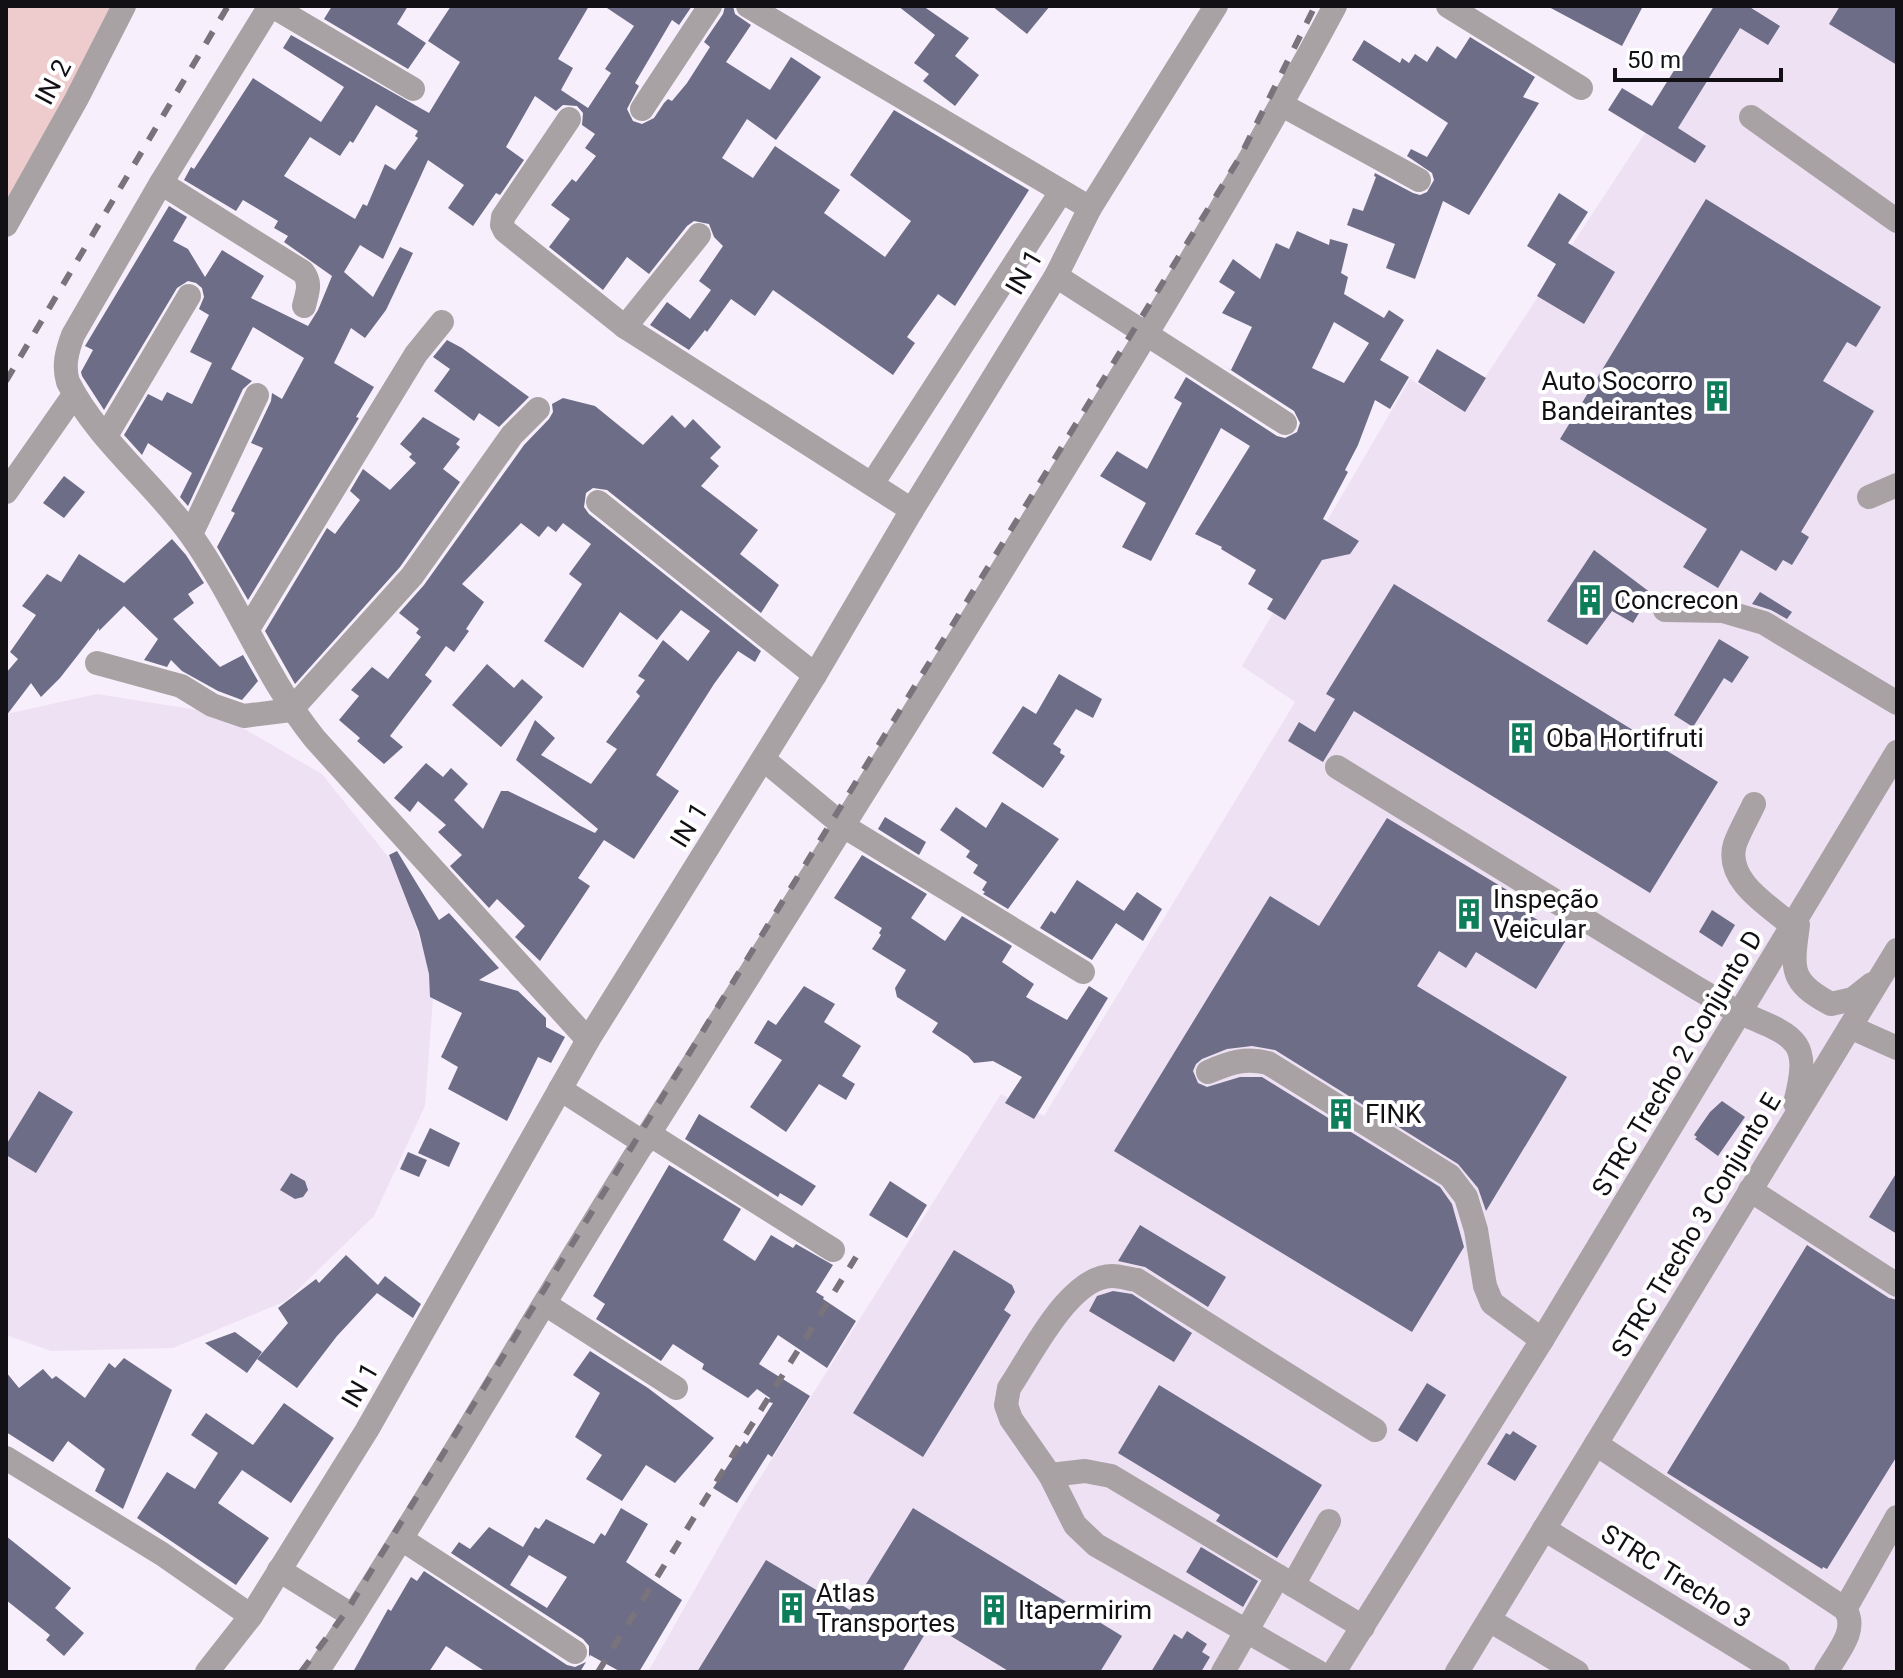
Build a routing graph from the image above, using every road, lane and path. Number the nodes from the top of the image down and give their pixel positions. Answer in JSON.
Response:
{"nodes":[{"id":1,"x":124,"y":6,"type":"edge"},
{"id":2,"x":271,"y":6,"type":"edge"},
{"id":3,"x":710,"y":6,"type":"edge"},
{"id":4,"x":748,"y":6,"type":"edge"},
{"id":5,"x":1216,"y":6,"type":"edge"},
{"id":6,"x":1335,"y":6,"type":"edge"},
{"id":7,"x":1448,"y":6,"type":"edge"},
{"id":8,"x":1581,"y":88,"type":"dead end"},
{"id":9,"x":413,"y":89,"type":"dead end"},
{"id":10,"x":1282,"y":105,"type":"junction"},
{"id":11,"x":642,"y":109,"type":"dead end"},
{"id":12,"x":1751,"y":117,"type":"dead end"},
{"id":13,"x":569,"y":119,"type":"dead end"},
{"id":14,"x":1419,"y":180,"type":"dead end"},
{"id":15,"x":161,"y":183,"type":"junction"},
{"id":16,"x":1061,"y":192,"type":"junction"},
{"id":17,"x":1090,"y":208,"type":"junction"},
{"id":18,"x":1897,"y":221,"type":"edge"},
{"id":19,"x":6,"y":225,"type":"edge"},
{"id":20,"x":699,"y":235,"type":"dead end"},
{"id":21,"x":1056,"y":276,"type":"junction"},
{"id":22,"x":189,"y":296,"type":"dead end"},
{"id":23,"x":304,"y":306,"type":"dead end"},
{"id":24,"x":442,"y":322,"type":"dead end"},
{"id":25,"x":625,"y":327,"type":"junction"},
{"id":26,"x":1146,"y":336,"type":"junction"},
{"id":27,"x":74,"y":395,"type":"junction"},
{"id":28,"x":257,"y":395,"type":"dead end"},
{"id":29,"x":538,"y":409,"type":"dead end"},
{"id":30,"x":1285,"y":423,"type":"dead end"},
{"id":31,"x":106,"y":436,"type":"junction"},
{"id":32,"x":872,"y":484,"type":"junction"},
{"id":33,"x":1897,"y":485,"type":"edge"},
{"id":34,"x":6,"y":492,"type":"edge"},
{"id":35,"x":1869,"y":497,"type":"dead end"},
{"id":36,"x":598,"y":502,"type":"dead end"},
{"id":37,"x":912,"y":510,"type":"junction"},
{"id":38,"x":191,"y":534,"type":"junction"},
{"id":39,"x":1665,"y":610,"type":"dead end"},
{"id":40,"x":248,"y":629,"type":"junction"},
{"id":41,"x":97,"y":663,"type":"dead end"},
{"id":42,"x":815,"y":675,"type":"junction"},
{"id":43,"x":1897,"y":703,"type":"edge"},
{"id":44,"x":291,"y":710,"type":"junction"},
{"id":45,"x":1897,"y":752,"type":"edge"},
{"id":46,"x":763,"y":759,"type":"junction"},
{"id":47,"x":1337,"y":767,"type":"dead end"},
{"id":48,"x":1754,"y":804,"type":"dead end"},
{"id":49,"x":845,"y":827,"type":"junction"},
{"id":50,"x":1796,"y":921,"type":"junction"},
{"id":51,"x":1897,"y":950,"type":"edge"},
{"id":52,"x":1083,"y":972,"type":"dead end"},
{"id":53,"x":1880,"y":978,"type":"junction"},
{"id":54,"x":1741,"y":1013,"type":"junction"},
{"id":55,"x":1850,"y":1027,"type":"junction"},
{"id":56,"x":588,"y":1040,"type":"junction"},
{"id":57,"x":1897,"y":1048,"type":"edge"},
{"id":58,"x":1208,"y":1072,"type":"dead end"},
{"id":59,"x":560,"y":1089,"type":"junction"},
{"id":60,"x":1790,"y":1125,"type":"junction"},
{"id":61,"x":646,"y":1138,"type":"junction"},
{"id":62,"x":1750,"y":1190,"type":"junction"},
{"id":63,"x":833,"y":1250,"type":"dead end"},
{"id":64,"x":1897,"y":1285,"type":"edge"},
{"id":65,"x":545,"y":1304,"type":"junction"},
{"id":66,"x":1542,"y":1340,"type":"junction"},
{"id":67,"x":676,"y":1388,"type":"dead end"},
{"id":68,"x":1375,"y":1430,"type":"dead end"},
{"id":69,"x":1596,"y":1444,"type":"junction"},
{"id":70,"x":6,"y":1458,"type":"edge"},
{"id":71,"x":1050,"y":1475,"type":"junction"},
{"id":72,"x":1897,"y":1517,"type":"edge"},
{"id":73,"x":1329,"y":1521,"type":"dead end"},
{"id":74,"x":1544,"y":1529,"type":"junction"},
{"id":75,"x":403,"y":1540,"type":"junction"},
{"id":76,"x":279,"y":1570,"type":"junction"},
{"id":77,"x":1285,"y":1580,"type":"junction"},
{"id":78,"x":1845,"y":1609,"type":"junction"},
{"id":79,"x":251,"y":1616,"type":"junction"},
{"id":80,"x":353,"y":1616,"type":"junction"},
{"id":81,"x":1489,"y":1620,"type":"junction"},
{"id":82,"x":1363,"y":1627,"type":"junction"},
{"id":83,"x":1245,"y":1630,"type":"junction"},
{"id":84,"x":575,"y":1652,"type":"dead end"},
{"id":85,"x":207,"y":1672,"type":"edge"},
{"id":86,"x":317,"y":1672,"type":"edge"},
{"id":87,"x":1223,"y":1672,"type":"edge"},
{"id":88,"x":1318,"y":1672,"type":"edge"},
{"id":89,"x":1334,"y":1672,"type":"edge"},
{"id":90,"x":1457,"y":1672,"type":"edge"},
{"id":91,"x":1577,"y":1672,"type":"edge"},
{"id":92,"x":1778,"y":1672,"type":"edge"},
{"id":93,"x":1826,"y":1672,"type":"edge"}],
"edges":[{"from":1,"to":19,"type":"street","name":"IN 2"},
{"from":2,"to":9,"type":"street"},
{"from":2,"to":15,"type":"street"},
{"from":3,"to":11,"type":"street"},
{"from":4,"to":16,"type":"street"},
{"from":5,"to":17,"type":"street","name":"IN 1"},
{"from":6,"to":10,"type":"street"},
{"from":7,"to":8,"type":"street"},
{"from":10,"to":14,"type":"street"},
{"from":10,"to":26,"type":"street"},
{"from":12,"to":18,"type":"street"},
{"from":13,"to":25,"type":"street"},
{"from":15,"to":23,"type":"street"},
{"from":15,"to":27,"type":"street"},
{"from":16,"to":17,"type":"street"},
{"from":16,"to":32,"type":"street"},
{"from":17,"to":21,"type":"street","name":"IN 1"},
{"from":20,"to":25,"type":"street"},
{"from":21,"to":26,"type":"street"},
{"from":21,"to":37,"type":"street","name":"IN 1"},
{"from":22,"to":31,"type":"street"},
{"from":24,"to":40,"type":"street"},
{"from":25,"to":32,"type":"street"},
{"from":26,"to":30,"type":"street"},
{"from":26,"to":49,"type":"street"},
{"from":27,"to":31,"type":"street"},
{"from":27,"to":34,"type":"street"},
{"from":28,"to":38,"type":"street"},
{"from":29,"to":44,"type":"street"},
{"from":31,"to":38,"type":"street"},
{"from":32,"to":37,"type":"street"},
{"from":33,"to":35,"type":"street"},
{"from":36,"to":42,"type":"street"},
{"from":37,"to":42,"type":"street","name":"IN 1"},
{"from":38,"to":40,"type":"street"},
{"from":39,"to":43,"type":"street"},
{"from":40,"to":44,"type":"street"},
{"from":41,"to":44,"type":"street"},
{"from":42,"to":46,"type":"street","name":"IN 1"},
{"from":44,"to":56,"type":"street"},
{"from":45,"to":50,"type":"street","name":"STRC Trecho 2 Conjunto D"},
{"from":46,"to":49,"type":"street"},
{"from":46,"to":56,"type":"street","name":"IN 1"},
{"from":47,"to":54,"type":"street"},
{"from":48,"to":50,"type":"street"},
{"from":49,"to":52,"type":"street"},
{"from":49,"to":61,"type":"street"},
{"from":50,"to":53,"type":"street"},
{"from":50,"to":54,"type":"street","name":"STRC Trecho 2 Conjunto D"},
{"from":51,"to":53,"type":"street","name":"STRC Trecho 3 Conjunto E"},
{"from":53,"to":55,"type":"street","name":"STRC Trecho 3 Conjunto E"},
{"from":54,"to":60,"type":"street"},
{"from":54,"to":66,"type":"street","name":"STRC Trecho 2 Conjunto D"},
{"from":55,"to":57,"type":"street"},
{"from":55,"to":60,"type":"street","name":"STRC Trecho 3 Conjunto E"},
{"from":56,"to":59,"type":"street","name":"IN 1"},
{"from":58,"to":66,"type":"street"},
{"from":59,"to":61,"type":"street"},
{"from":59,"to":76,"type":"street","name":"IN 1"},
{"from":60,"to":62,"type":"street","name":"STRC Trecho 3 Conjunto E"},
{"from":61,"to":63,"type":"street"},
{"from":61,"to":65,"type":"street"},
{"from":62,"to":64,"type":"street"},
{"from":62,"to":69,"type":"street","name":"STRC Trecho 3 Conjunto E"},
{"from":65,"to":67,"type":"street"},
{"from":65,"to":75,"type":"street"},
{"from":66,"to":82,"type":"street","name":"STRC Trecho 2 Conjunto D"},
{"from":68,"to":71,"type":"street"},
{"from":69,"to":74,"type":"street","name":"STRC Trecho 3 Conjunto E"},
{"from":69,"to":78,"type":"street"},
{"from":70,"to":79,"type":"street"},
{"from":71,"to":77,"type":"street"},
{"from":71,"to":83,"type":"street"},
{"from":72,"to":78,"type":"street"},
{"from":73,"to":77,"type":"street"},
{"from":74,"to":81,"type":"street","name":"STRC Trecho 3 Conjunto E"},
{"from":74,"to":92,"type":"street","name":"STRC Trecho 3"},
{"from":75,"to":80,"type":"street"},
{"from":75,"to":84,"type":"street"},
{"from":76,"to":79,"type":"street","name":"IN 1"},
{"from":76,"to":80,"type":"street"},
{"from":77,"to":82,"type":"street"},
{"from":77,"to":83,"type":"street"},
{"from":78,"to":93,"type":"street"},
{"from":79,"to":85,"type":"street","name":"IN 1"},
{"from":80,"to":86,"type":"street"},
{"from":81,"to":90,"type":"street","name":"STRC Trecho 3 Conjunto E"},
{"from":81,"to":91,"type":"street"},
{"from":82,"to":89,"type":"street","name":"STRC Trecho 2 Conjunto D"},
{"from":83,"to":87,"type":"street"},
{"from":83,"to":88,"type":"street"}]}
